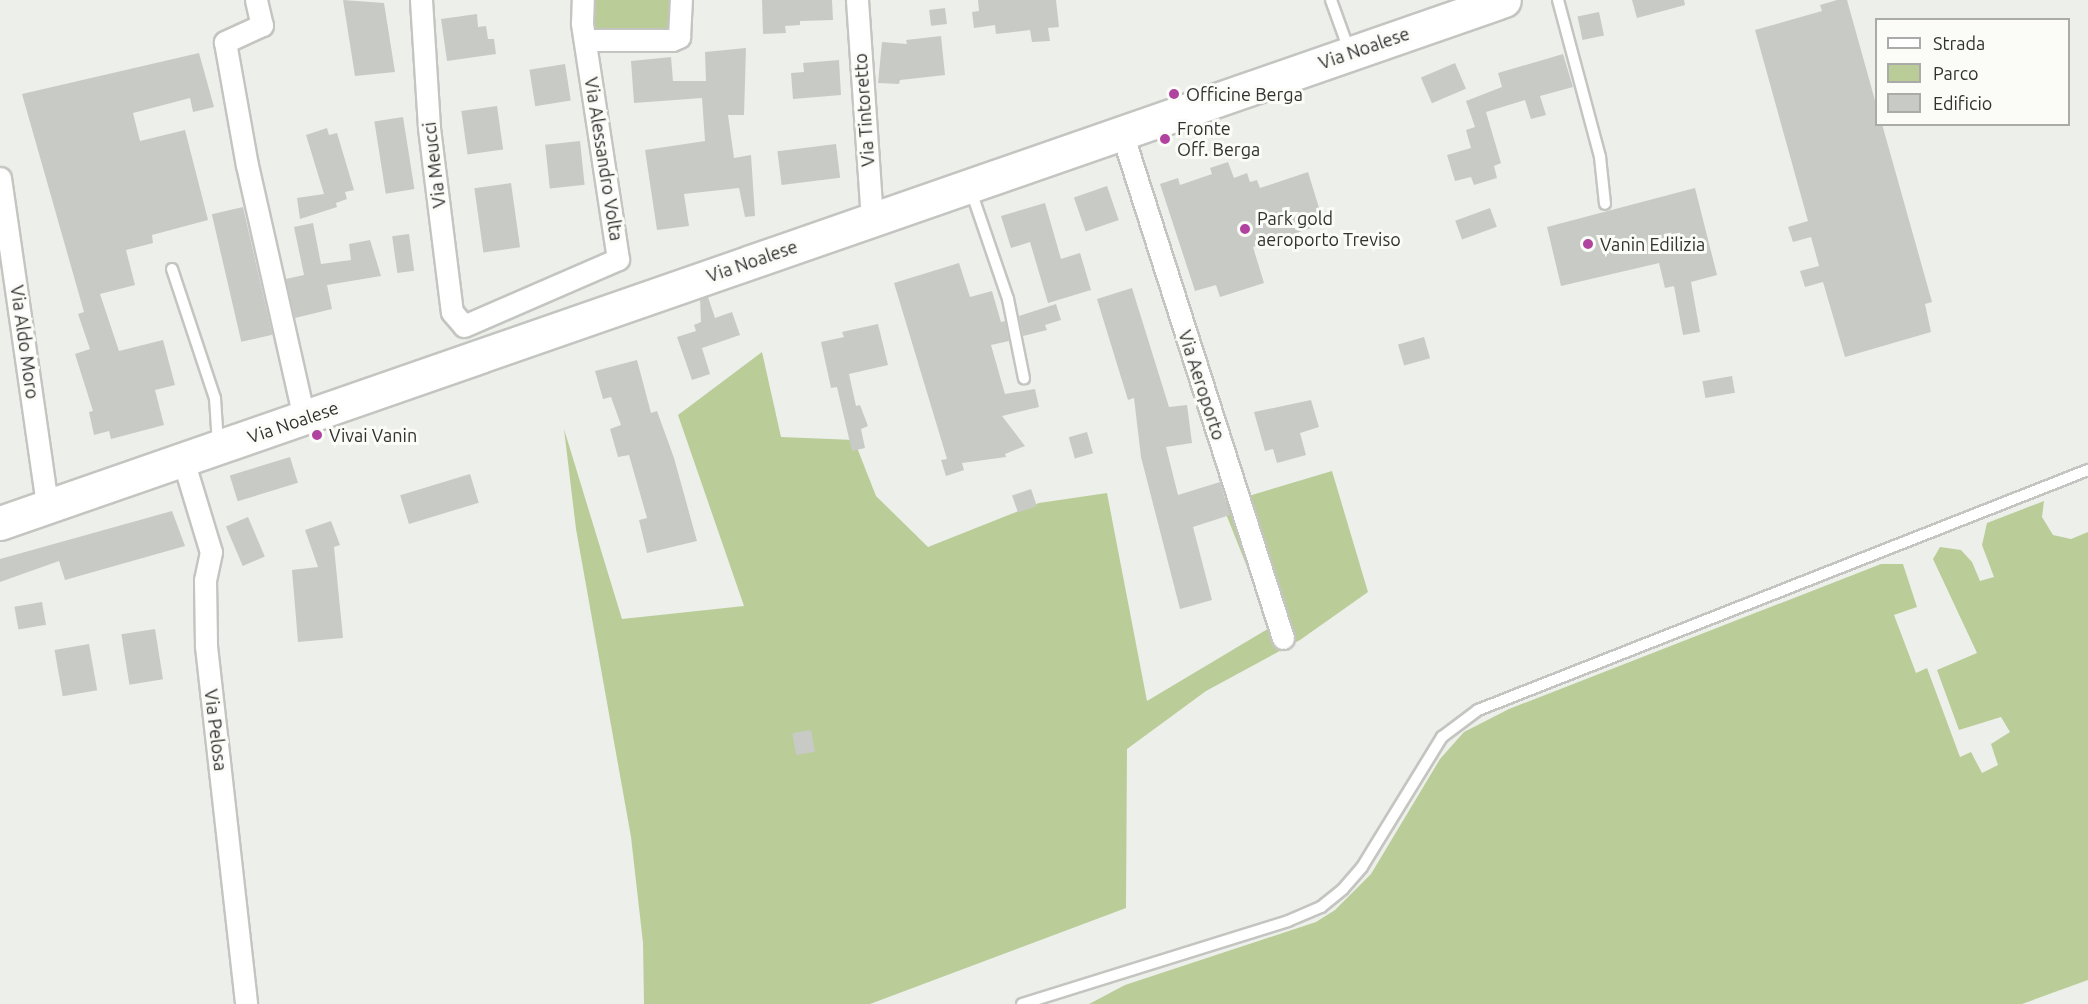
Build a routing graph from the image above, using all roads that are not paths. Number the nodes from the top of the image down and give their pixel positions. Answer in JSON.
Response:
{"nodes":[{"id":1,"x":255,"y":0,"type":"edge"},
{"id":2,"x":421,"y":0,"type":"edge"},
{"id":3,"x":583,"y":0,"type":"edge"},
{"id":4,"x":681,"y":0,"type":"edge"},
{"id":5,"x":857,"y":0,"type":"edge"},
{"id":6,"x":1331,"y":0,"type":"edge"},
{"id":7,"x":1504,"y":0,"type":"edge"},
{"id":8,"x":1558,"y":0,"type":"edge"},
{"id":9,"x":585,"y":40,"type":"junction"},
{"id":10,"x":1350,"y":53,"type":"junction"},
{"id":11,"x":1122,"y":133,"type":"junction"},
{"id":12,"x":0,"y":178,"type":"edge"},
{"id":13,"x":969,"y":185,"type":"junction"},
{"id":14,"x":1605,"y":204,"type":"dead end"},
{"id":15,"x":872,"y":219,"type":"junction"},
{"id":16,"x":172,"y":269,"type":"dead end"},
{"id":17,"x":464,"y":326,"type":"junction"},
{"id":18,"x":470,"y":360,"type":"junction"},
{"id":19,"x":1024,"y":378,"type":"dead end"},
{"id":20,"x":304,"y":418,"type":"junction"},
{"id":21,"x":218,"y":448,"type":"junction"},
{"id":22,"x":183,"y":460,"type":"junction"},
{"id":23,"x":2088,"y":470,"type":"edge"},
{"id":24,"x":47,"y":506,"type":"junction"},
{"id":25,"x":0,"y":523,"type":"edge"},
{"id":26,"x":1283,"y":638,"type":"dead end"},
{"id":27,"x":246,"y":1004,"type":"edge"},
{"id":28,"x":1022,"y":1004,"type":"edge"}],
"edges":[{"from":1,"to":20,"type":"street"},
{"from":2,"to":17,"type":"street","name":"Via Meucci"},
{"from":3,"to":9,"type":"street","name":"Via Alessandro Volta"},
{"from":4,"to":9,"type":"street"},
{"from":5,"to":15,"type":"street","name":"Via Tintoretto"},
{"from":6,"to":10,"type":"lane"},
{"from":7,"to":10,"type":"main road","name":"Via Noalese"},
{"from":8,"to":14,"type":"lane"},
{"from":9,"to":17,"type":"street","name":"Via Alessandro Volta"},
{"from":10,"to":11,"type":"main road","name":"Via Noalese"},
{"from":11,"to":13,"type":"main road","name":"Via Noalese"},
{"from":11,"to":26,"type":"street","name":"Via Aeroporto"},
{"from":12,"to":24,"type":"street","name":"Via Aldo Moro"},
{"from":13,"to":15,"type":"main road","name":"Via Noalese"},
{"from":13,"to":19,"type":"lane"},
{"from":15,"to":18,"type":"main road","name":"Via Noalese"},
{"from":16,"to":21,"type":"lane"},
{"from":17,"to":18,"type":"street"},
{"from":18,"to":20,"type":"main road","name":"Via Noalese"},
{"from":20,"to":21,"type":"main road","name":"Via Noalese"},
{"from":21,"to":22,"type":"main road","name":"Via Noalese"},
{"from":22,"to":24,"type":"main road","name":"Via Noalese"},
{"from":22,"to":27,"type":"street","name":"Via Pelosa"},
{"from":23,"to":28,"type":"lane"},
{"from":24,"to":25,"type":"main road","name":"Via Noalese"}]}
